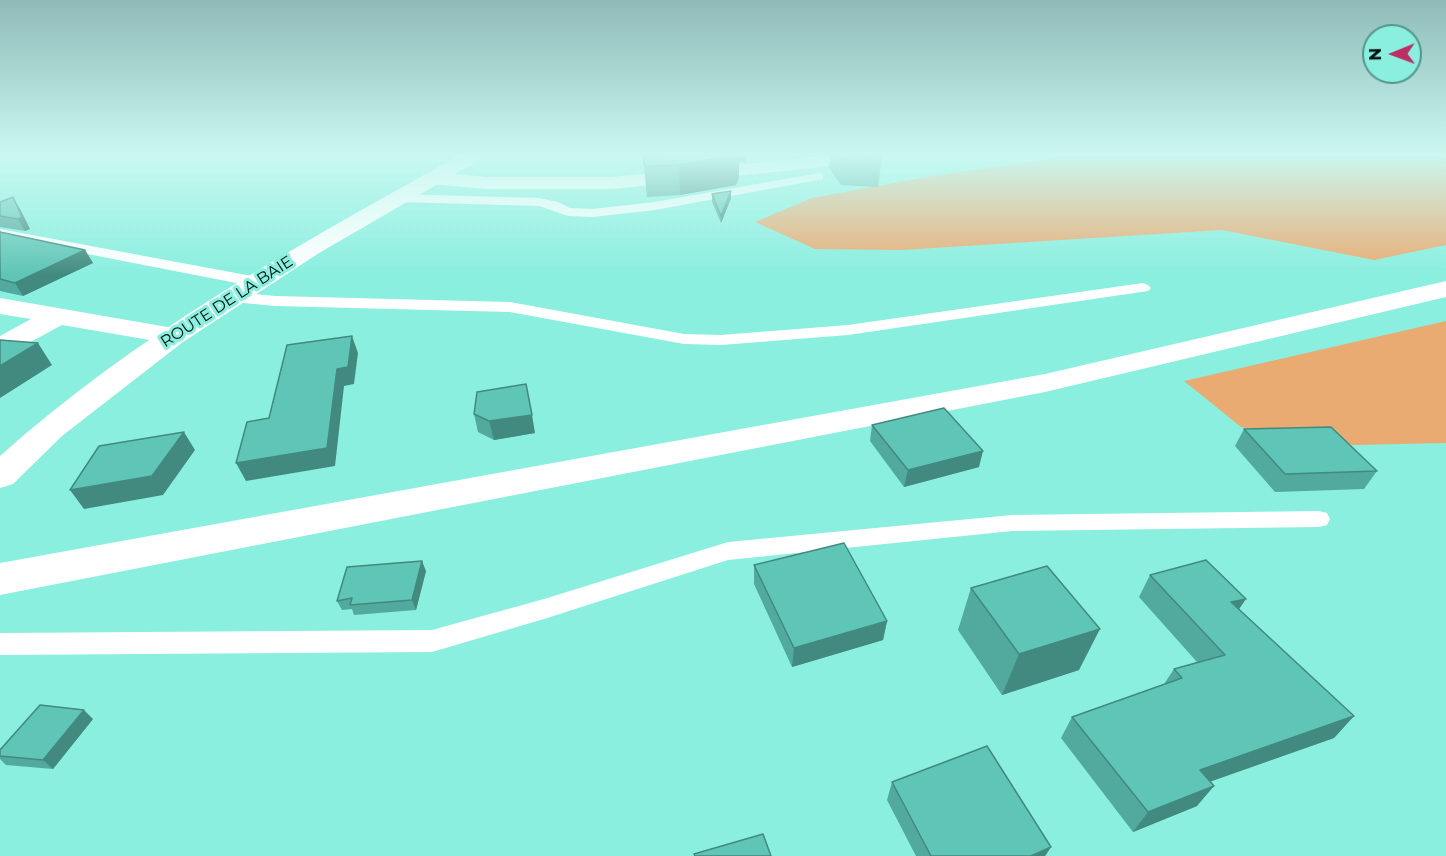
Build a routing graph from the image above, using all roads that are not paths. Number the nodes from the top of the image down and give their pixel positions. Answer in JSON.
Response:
{"nodes":[{"id":1,"x":403,"y":195,"type":"edge"},
{"id":2,"x":718,"y":195,"type":"edge"},
{"id":3,"x":398,"y":198,"type":"junction"},
{"id":4,"x":0,"y":233,"type":"edge"},
{"id":5,"x":257,"y":282,"type":"junction"},
{"id":6,"x":1143,"y":288,"type":"dead end"},
{"id":7,"x":1446,"y":289,"type":"edge"},
{"id":8,"x":233,"y":297,"type":"junction"},
{"id":9,"x":0,"y":306,"type":"edge"},
{"id":10,"x":58,"y":316,"type":"junction"},
{"id":11,"x":173,"y":336,"type":"junction"},
{"id":12,"x":0,"y":347,"type":"edge"},
{"id":13,"x":0,"y":476,"type":"edge"},
{"id":14,"x":1319,"y":519,"type":"dead end"},
{"id":15,"x":0,"y":579,"type":"edge"},
{"id":16,"x":0,"y":644,"type":"edge"}],
"edges":[{"from":1,"to":3,"type":"street","name":"ROUTE DE LA BAIE"},
{"from":2,"to":3,"type":"lane"},
{"from":3,"to":5,"type":"street","name":"ROUTE DE LA BAIE"},
{"from":4,"to":5,"type":"lane"},
{"from":5,"to":8,"type":"street","name":"ROUTE DE LA BAIE"},
{"from":6,"to":8,"type":"lane"},
{"from":7,"to":15,"type":"street"},
{"from":8,"to":11,"type":"street","name":"ROUTE DE LA BAIE"},
{"from":9,"to":10,"type":"street"},
{"from":10,"to":11,"type":"street"},
{"from":10,"to":12,"type":"street"},
{"from":11,"to":13,"type":"street","name":"ROUTE DE LA BAIE"},
{"from":14,"to":16,"type":"lane"}]}
